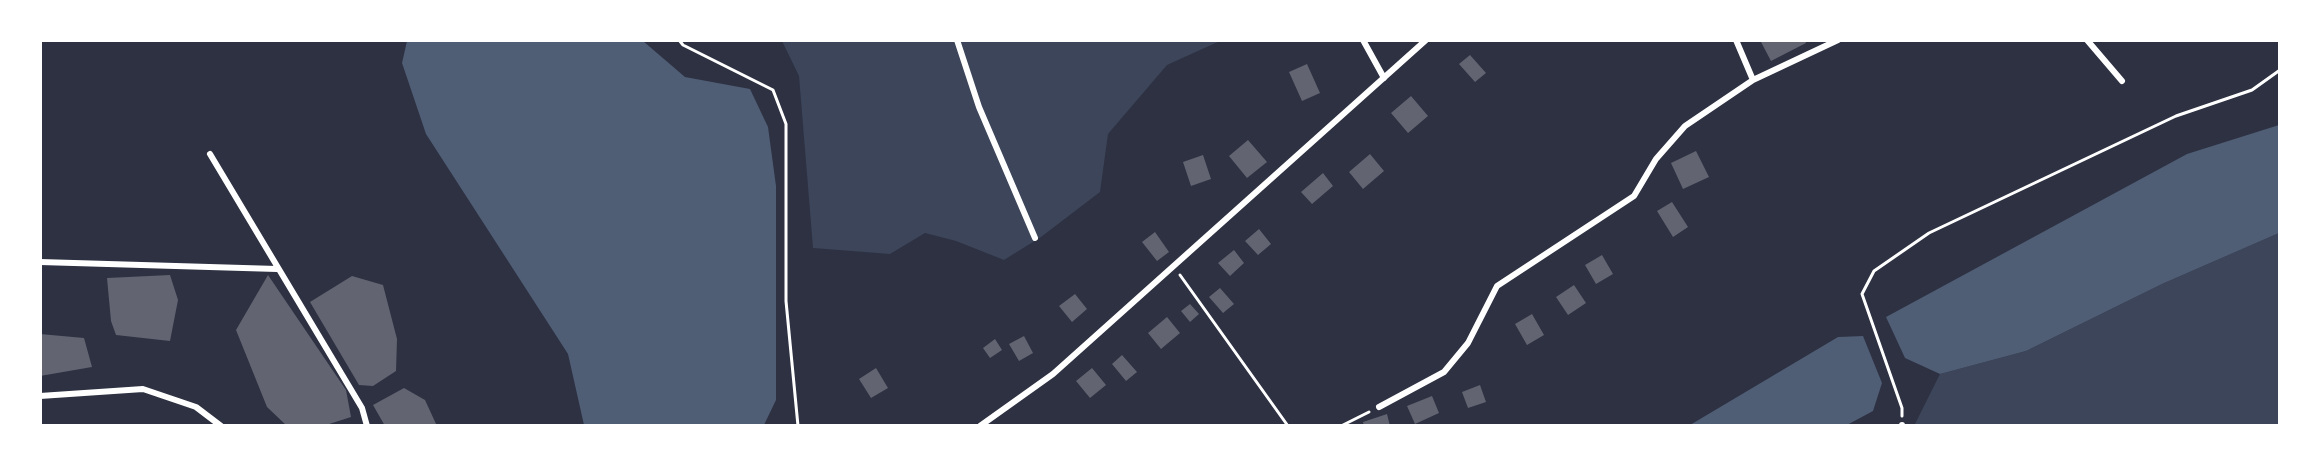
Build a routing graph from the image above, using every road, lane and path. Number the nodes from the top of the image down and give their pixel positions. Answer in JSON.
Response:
{"nodes":[{"id":1,"x":679,"y":40,"type":"edge"},
{"id":2,"x":957,"y":40,"type":"edge"},
{"id":3,"x":1363,"y":40,"type":"edge"},
{"id":4,"x":1426,"y":40,"type":"edge"},
{"id":5,"x":1736,"y":40,"type":"edge"},
{"id":6,"x":1838,"y":40,"type":"edge"},
{"id":7,"x":2087,"y":40,"type":"edge"},
{"id":8,"x":2280,"y":70,"type":"edge"},
{"id":9,"x":1384,"y":78,"type":"junction"},
{"id":10,"x":1753,"y":80,"type":"junction"},
{"id":11,"x":2122,"y":81,"type":"dead end"},
{"id":12,"x":210,"y":154,"type":"dead end"},
{"id":13,"x":1035,"y":238,"type":"dead end"},
{"id":14,"x":40,"y":262,"type":"edge"},
{"id":15,"x":1174,"y":266,"type":"junction"},
{"id":16,"x":277,"y":269,"type":"junction"},
{"id":17,"x":40,"y":396,"type":"edge"},
{"id":18,"x":1379,"y":407,"type":"joint"},
{"id":19,"x":1902,"y":425,"type":"edge"},
{"id":20,"x":221,"y":426,"type":"edge"},
{"id":21,"x":367,"y":426,"type":"edge"},
{"id":22,"x":798,"y":426,"type":"edge"},
{"id":23,"x":980,"y":426,"type":"edge"},
{"id":24,"x":1288,"y":426,"type":"edge"},
{"id":25,"x":1341,"y":426,"type":"edge"}],
"edges":[{"from":1,"to":22,"type":"path"},
{"from":2,"to":13,"type":"street"},
{"from":3,"to":9,"type":"street"},
{"from":4,"to":9,"type":"street"},
{"from":5,"to":10,"type":"street"},
{"from":6,"to":10,"type":"street"},
{"from":7,"to":11,"type":"street"},
{"from":8,"to":19,"type":"path"},
{"from":9,"to":15,"type":"street"},
{"from":10,"to":18,"type":"street"},
{"from":12,"to":16,"type":"street"},
{"from":14,"to":16,"type":"street"},
{"from":15,"to":23,"type":"street"},
{"from":15,"to":24,"type":"path"},
{"from":16,"to":21,"type":"street"},
{"from":17,"to":20,"type":"street"},
{"from":18,"to":25,"type":"path"}]}
